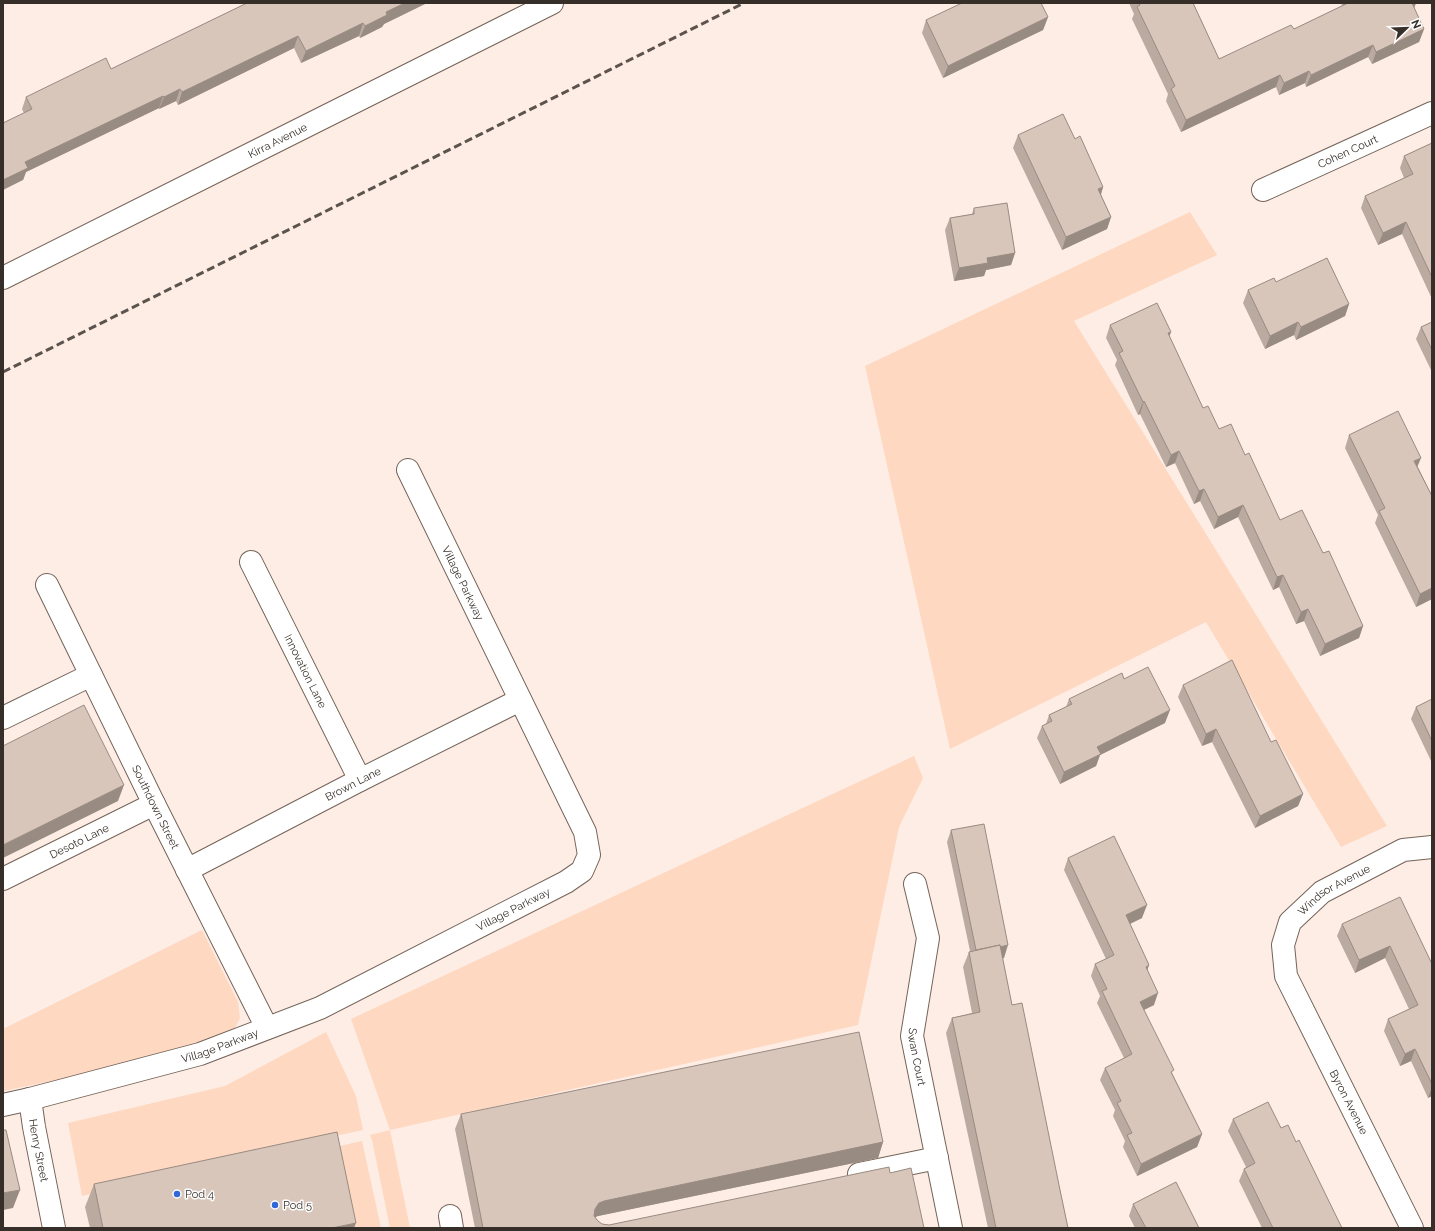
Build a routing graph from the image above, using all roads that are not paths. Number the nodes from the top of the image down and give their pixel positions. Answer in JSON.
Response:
{"nodes":[{"id":1,"x":552,"y":3,"type":"edge"},
{"id":2,"x":1432,"y":113,"type":"edge"},
{"id":3,"x":1263,"y":190,"type":"dead end"},
{"id":4,"x":3,"y":278,"type":"edge"},
{"id":5,"x":408,"y":470,"type":"dead end"},
{"id":6,"x":251,"y":562,"type":"dead end"},
{"id":7,"x":47,"y":585,"type":"dead end"},
{"id":8,"x":91,"y":675,"type":"junction"},
{"id":9,"x":520,"y":700,"type":"junction"},
{"id":10,"x":3,"y":718,"type":"edge"},
{"id":11,"x":360,"y":780,"type":"junction"},
{"id":12,"x":154,"y":804,"type":"junction"},
{"id":13,"x":1432,"y":847,"type":"edge"},
{"id":14,"x":187,"y":870,"type":"junction"},
{"id":15,"x":3,"y":879,"type":"edge"},
{"id":16,"x":915,"y":884,"type":"dead end"},
{"id":17,"x":1286,"y":976,"type":"joint"},
{"id":18,"x":267,"y":1028,"type":"junction"},
{"id":19,"x":30,"y":1099,"type":"junction"},
{"id":20,"x":3,"y":1105,"type":"edge"},
{"id":21,"x":937,"y":1158,"type":"junction"},
{"id":22,"x":841,"y":1178,"type":"edge"},
{"id":23,"x":54,"y":1228,"type":"edge"},
{"id":24,"x":951,"y":1228,"type":"edge"},
{"id":25,"x":1412,"y":1228,"type":"edge"}],
"edges":[{"from":1,"to":4,"type":"street","name":"Kirra Avenue"},
{"from":2,"to":3,"type":"street","name":"Cohen Court"},
{"from":5,"to":9,"type":"street","name":"Village Parkway"},
{"from":6,"to":11,"type":"street","name":"Innovation Lane"},
{"from":7,"to":8,"type":"street","name":"Southdown Street"},
{"from":8,"to":10,"type":"street"},
{"from":8,"to":12,"type":"street","name":"Southdown Street"},
{"from":9,"to":11,"type":"street","name":"Brown Lane"},
{"from":9,"to":18,"type":"street","name":"Village Parkway"},
{"from":11,"to":14,"type":"street","name":"Brown Lane"},
{"from":12,"to":14,"type":"street","name":"Southdown Street"},
{"from":12,"to":15,"type":"street","name":"Desoto Lane"},
{"from":13,"to":17,"type":"street","name":"Windsor Avenue"},
{"from":14,"to":18,"type":"street","name":"Southdown Street"},
{"from":16,"to":21,"type":"street","name":"Swan Court"},
{"from":17,"to":25,"type":"street","name":"Byron Avenue"},
{"from":18,"to":19,"type":"street","name":"Village Parkway"},
{"from":19,"to":20,"type":"street"},
{"from":19,"to":23,"type":"street","name":"Henry Street"},
{"from":21,"to":22,"type":"street"},
{"from":21,"to":24,"type":"street","name":"Swan Court"}]}
